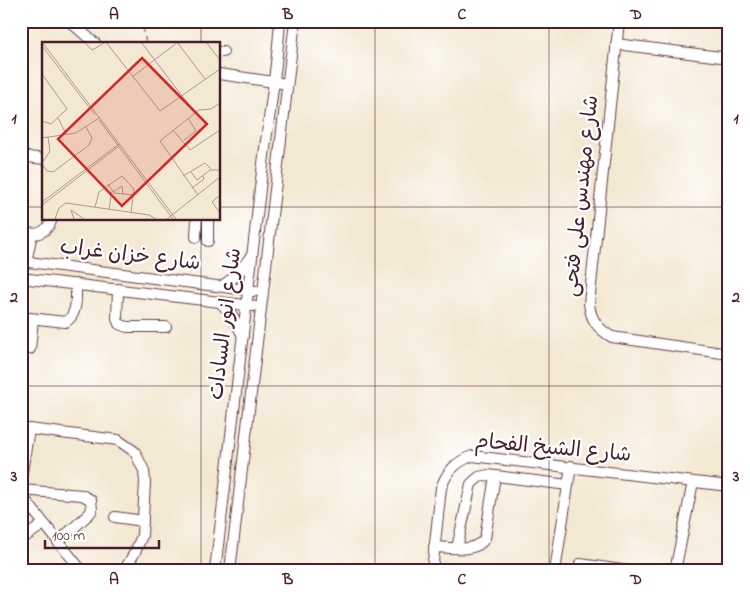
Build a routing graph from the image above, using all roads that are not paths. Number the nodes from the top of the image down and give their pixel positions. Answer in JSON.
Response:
{"nodes":[{"id":1,"x":69,"y":21,"type":"edge"},
{"id":2,"x":280,"y":21,"type":"edge"},
{"id":3,"x":295,"y":21,"type":"edge"},
{"id":4,"x":619,"y":21,"type":"edge"},
{"id":5,"x":94,"y":42,"type":"edge"},
{"id":6,"x":616,"y":44,"type":"junction"},
{"id":7,"x":729,"y":58,"type":"edge"},
{"id":8,"x":220,"y":74,"type":"edge"},
{"id":9,"x":275,"y":82,"type":"junction"},
{"id":10,"x":288,"y":83,"type":"junction"},
{"id":11,"x":21,"y":156,"type":"edge"},
{"id":12,"x":42,"y":159,"type":"edge"},
{"id":13,"x":52,"y":220,"type":"edge"},
{"id":14,"x":197,"y":220,"type":"edge"},
{"id":15,"x":208,"y":220,"type":"edge"},
{"id":16,"x":21,"y":230,"type":"edge"},
{"id":17,"x":32,"y":234,"type":"junction"},
{"id":18,"x":196,"y":237,"type":"dead end"},
{"id":19,"x":208,"y":241,"type":"dead end"},
{"id":20,"x":253,"y":253,"type":"junction"},
{"id":21,"x":24,"y":262,"type":"edge"},
{"id":22,"x":21,"y":278,"type":"edge"},
{"id":23,"x":76,"y":284,"type":"junction"},
{"id":24,"x":222,"y":286,"type":"junction"},
{"id":25,"x":118,"y":290,"type":"junction"},
{"id":26,"x":249,"y":290,"type":"junction"},
{"id":27,"x":263,"y":292,"type":"junction"},
{"id":28,"x":220,"y":302,"type":"junction"},
{"id":29,"x":247,"y":306,"type":"junction"},
{"id":30,"x":261,"y":307,"type":"junction"},
{"id":31,"x":21,"y":317,"type":"edge"},
{"id":32,"x":33,"y":319,"type":"junction"},
{"id":33,"x":166,"y":327,"type":"dead end"},
{"id":34,"x":243,"y":336,"type":"junction"},
{"id":35,"x":30,"y":349,"type":"dead end"},
{"id":36,"x":729,"y":354,"type":"edge"},
{"id":37,"x":25,"y":429,"type":"edge"},
{"id":38,"x":571,"y":466,"type":"junction"},
{"id":39,"x":495,"y":476,"type":"junction"},
{"id":40,"x":21,"y":478,"type":"edge"},
{"id":41,"x":693,"y":482,"type":"junction"},
{"id":42,"x":568,"y":485,"type":"junction"},
{"id":43,"x":729,"y":486,"type":"edge"},
{"id":44,"x":21,"y":491,"type":"edge"},
{"id":45,"x":115,"y":517,"type":"dead end"},
{"id":46,"x":143,"y":521,"type":"junction"},
{"id":47,"x":44,"y":524,"type":"junction"},
{"id":48,"x":21,"y":535,"type":"edge"},
{"id":49,"x":58,"y":542,"type":"junction"},
{"id":50,"x":434,"y":547,"type":"junction"},
{"id":51,"x":457,"y":548,"type":"junction"},
{"id":52,"x":580,"y":564,"type":"dead end"},
{"id":53,"x":82,"y":571,"type":"edge"},
{"id":54,"x":124,"y":571,"type":"edge"},
{"id":55,"x":215,"y":571,"type":"edge"},
{"id":56,"x":230,"y":571,"type":"edge"},
{"id":57,"x":432,"y":571,"type":"edge"},
{"id":58,"x":555,"y":571,"type":"edge"},
{"id":59,"x":629,"y":571,"type":"edge"},
{"id":60,"x":674,"y":571,"type":"edge"}],
"edges":[{"from":1,"to":5,"type":"street"},
{"from":2,"to":9,"type":"street","name":"شارع انور السادات"},
{"from":3,"to":10,"type":"street","name":"شارع انور السادات"},
{"from":4,"to":6,"type":"street","name":"شارع مهندس على فتحى"},
{"from":6,"to":7,"type":"street"},
{"from":6,"to":36,"type":"street","name":"شارع مهندس على فتحى"},
{"from":8,"to":9,"type":"street"},
{"from":9,"to":10,"type":"street"},
{"from":9,"to":20,"type":"street","name":"شارع انور السادات"},
{"from":10,"to":27,"type":"street","name":"شارع انور السادات"},
{"from":11,"to":12,"type":"street"},
{"from":13,"to":17,"type":"street"},
{"from":14,"to":18,"type":"street"},
{"from":15,"to":19,"type":"street"},
{"from":16,"to":17,"type":"street"},
{"from":17,"to":21,"type":"street"},
{"from":20,"to":24,"type":"street"},
{"from":20,"to":26,"type":"street","name":"شارع انور السادات"},
{"from":21,"to":24,"type":"street","name":"شارع خزان غراب"},
{"from":22,"to":23,"type":"street","name":"شارع خزان غراب"},
{"from":23,"to":25,"type":"street","name":"شارع خزان غراب"},
{"from":23,"to":32,"type":"street"},
{"from":24,"to":26,"type":"street","name":"شارع خزان غراب"},
{"from":25,"to":28,"type":"street","name":"شارع خزان غراب"},
{"from":25,"to":33,"type":"street"},
{"from":26,"to":27,"type":"street","name":"شارع خزان غراب"},
{"from":26,"to":29,"type":"street","name":"شارع انور السادات"},
{"from":27,"to":30,"type":"street","name":"شارع انور السادات"},
{"from":28,"to":29,"type":"street","name":"شارع خزان غراب"},
{"from":28,"to":34,"type":"street"},
{"from":29,"to":30,"type":"street","name":"شارع خزان غراب"},
{"from":29,"to":34,"type":"street","name":"شارع انور السادات"},
{"from":30,"to":56,"type":"street","name":"شارع انور السادات"},
{"from":31,"to":32,"type":"street"},
{"from":32,"to":35,"type":"street"},
{"from":34,"to":55,"type":"street","name":"شارع انور السادات"},
{"from":37,"to":40,"type":"street"},
{"from":37,"to":46,"type":"street"},
{"from":38,"to":41,"type":"street","name":"شارع الشيخ الفحام"},
{"from":38,"to":42,"type":"street"},
{"from":38,"to":50,"type":"street","name":"شارع الشيخ الفحام"},
{"from":39,"to":42,"type":"street"},
{"from":39,"to":51,"type":"street"},
{"from":39,"to":51,"type":"street"},
{"from":41,"to":43,"type":"street","name":"شارع الشيخ الفحام"},
{"from":41,"to":60,"type":"street"},
{"from":42,"to":58,"type":"street"},
{"from":44,"to":47,"type":"street"},
{"from":44,"to":49,"type":"street"},
{"from":45,"to":46,"type":"street"},
{"from":46,"to":54,"type":"street"},
{"from":47,"to":48,"type":"street"},
{"from":47,"to":49,"type":"street"},
{"from":49,"to":53,"type":"street"},
{"from":50,"to":51,"type":"street"},
{"from":50,"to":57,"type":"street","name":"شارع الشيخ الفحام"},
{"from":52,"to":59,"type":"street"}]}
